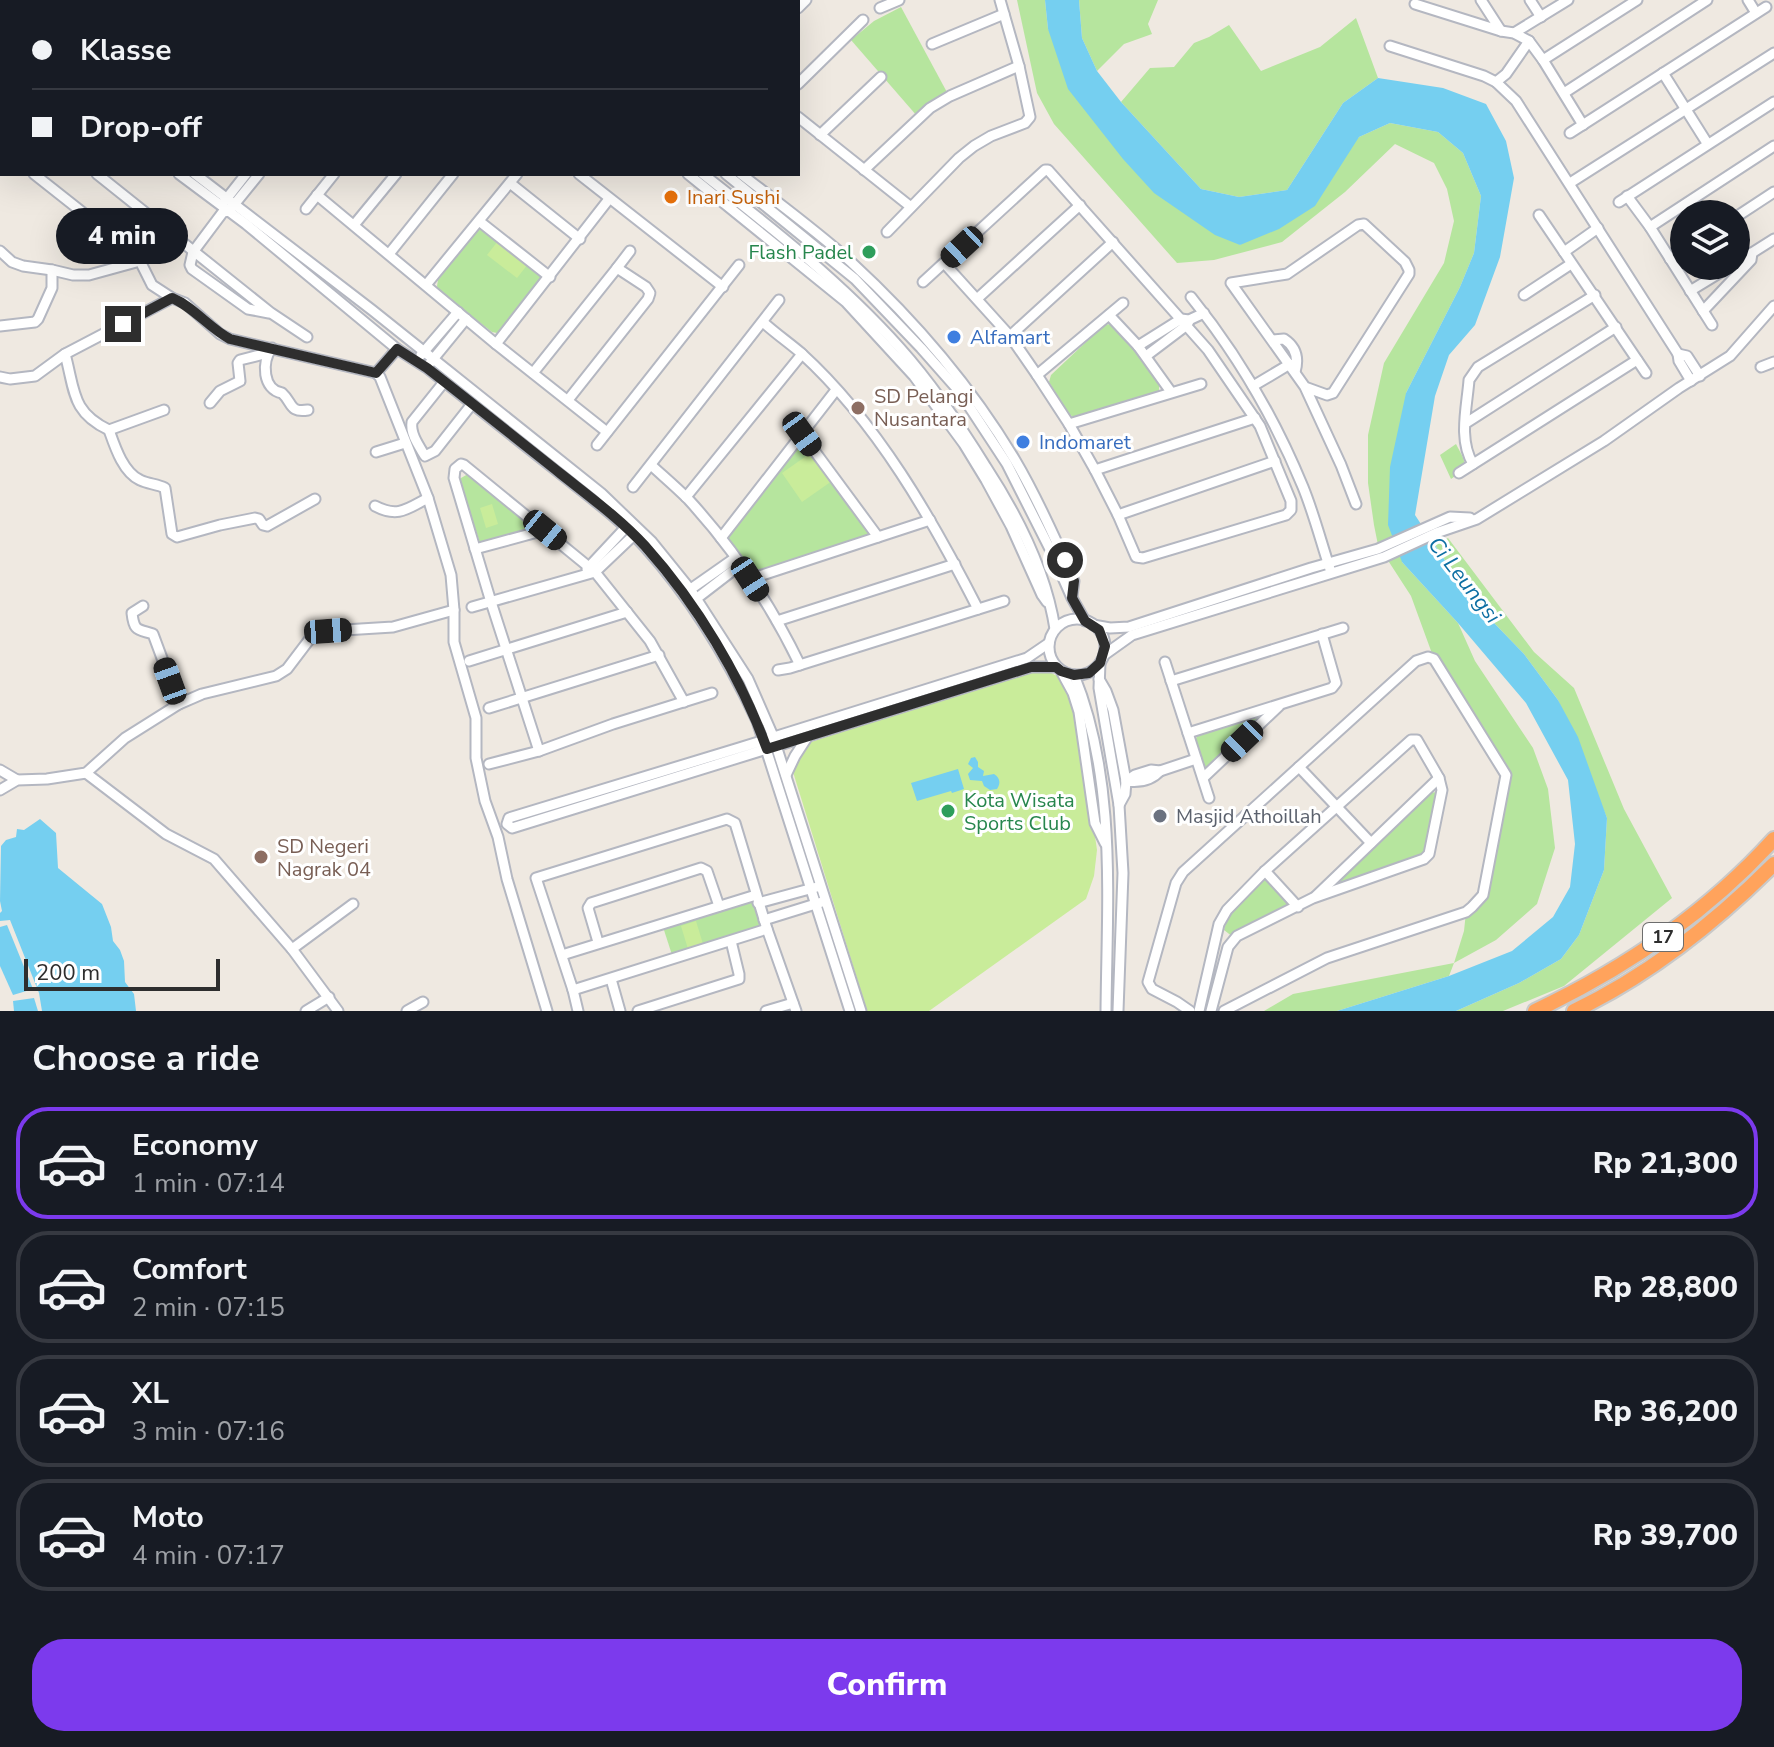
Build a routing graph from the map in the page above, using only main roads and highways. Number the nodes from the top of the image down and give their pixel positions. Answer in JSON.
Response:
{"nodes":[{"id":1,"x":1774,"y":839,"type":"edge"},
{"id":2,"x":1774,"y":864,"type":"edge"},
{"id":3,"x":1535,"y":1011,"type":"edge"},
{"id":4,"x":1574,"y":1011,"type":"edge"}],
"edges":[{"from":1,"to":3,"type":"highway","number":"17"},
{"from":2,"to":4,"type":"highway","number":"17"}]}
